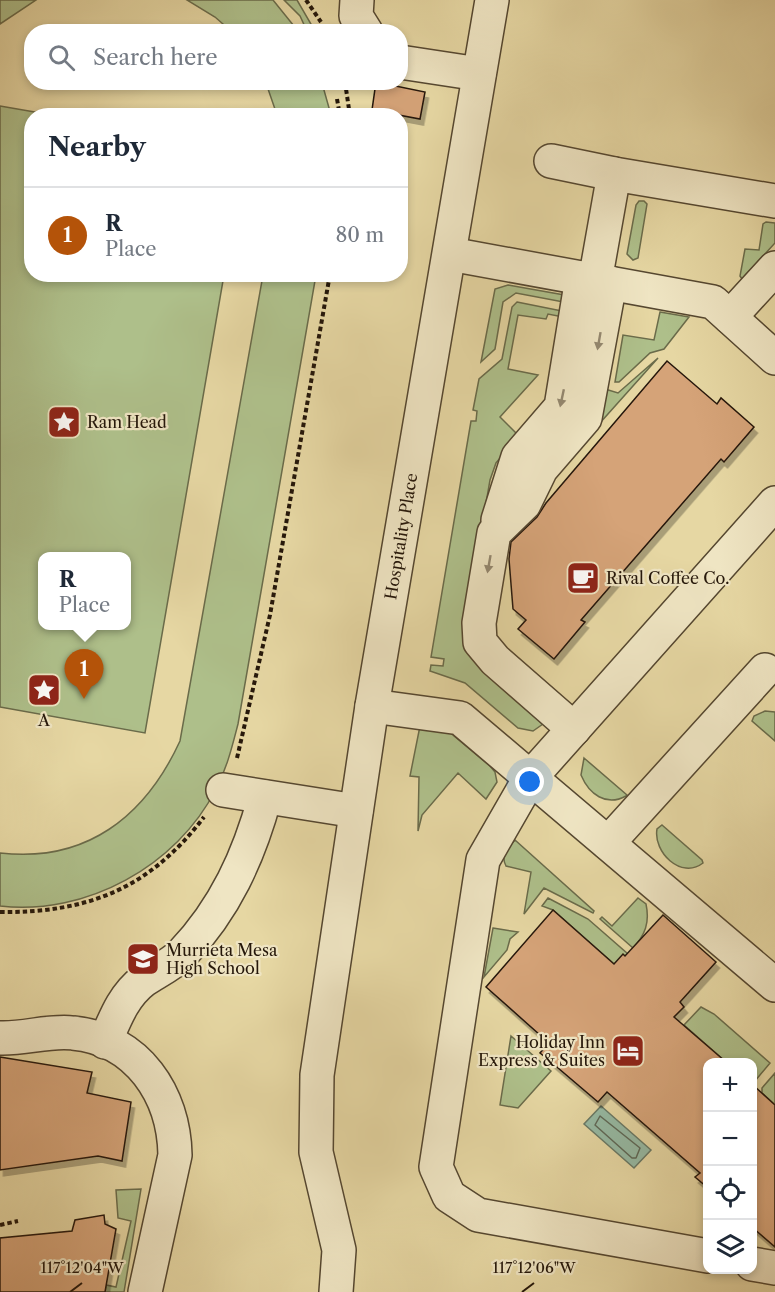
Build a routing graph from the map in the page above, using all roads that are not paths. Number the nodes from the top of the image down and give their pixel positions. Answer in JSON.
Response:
{"nodes":[{"id":1,"x":357,"y":0,"type":"edge"},
{"id":2,"x":492,"y":0,"type":"edge"},
{"id":3,"x":361,"y":24,"type":"edge"},
{"id":4,"x":408,"y":63,"type":"edge"},
{"id":5,"x":479,"y":74,"type":"junction"},
{"id":6,"x":551,"y":161,"type":"dead end"},
{"id":7,"x":614,"y":174,"type":"junction"},
{"id":8,"x":775,"y":201,"type":"edge"},
{"id":9,"x":450,"y":254,"type":"junction"},
{"id":10,"x":775,"y":268,"type":"edge"},
{"id":11,"x":596,"y":281,"type":"junction"},
{"id":12,"x":730,"y":317,"type":"junction"},
{"id":13,"x":775,"y":358,"type":"edge"},
{"id":14,"x":775,"y":502,"type":"edge"},
{"id":15,"x":772,"y":669,"type":"edge"},
{"id":16,"x":372,"y":706,"type":"junction"},
{"id":17,"x":574,"y":729,"type":"junction"},
{"id":18,"x":531,"y":777,"type":"junction"},
{"id":19,"x":223,"y":790,"type":"road end"},
{"id":20,"x":265,"y":797,"type":"junction"},
{"id":21,"x":356,"y":811,"type":"junction"},
{"id":22,"x":608,"y":843,"type":"junction"},
{"id":23,"x":775,"y":985,"type":"edge"},
{"id":24,"x":0,"y":1038,"type":"edge"},
{"id":25,"x":105,"y":1042,"type":"junction"},
{"id":26,"x":703,"y":1255,"type":"edge"},
{"id":27,"x":757,"y":1265,"type":"edge"},
{"id":28,"x":775,"y":1268,"type":"edge"},
{"id":29,"x":145,"y":1292,"type":"edge"},
{"id":30,"x":336,"y":1292,"type":"edge"}],
"edges":[{"from":1,"to":3,"type":"street"},
{"from":2,"to":5,"type":"street","name":"Hospitality Place"},
{"from":4,"to":5,"type":"street"},
{"from":5,"to":9,"type":"street","name":"Hospitality Place"},
{"from":6,"to":7,"type":"street"},
{"from":7,"to":8,"type":"street"},
{"from":7,"to":11,"type":"street"},
{"from":9,"to":11,"type":"street"},
{"from":9,"to":16,"type":"street","name":"Hospitality Place"},
{"from":10,"to":12,"type":"street"},
{"from":11,"to":12,"type":"street"},
{"from":11,"to":17,"type":"street","one_way":true},
{"from":12,"to":13,"type":"street"},
{"from":14,"to":17,"type":"street"},
{"from":15,"to":22,"type":"street"},
{"from":16,"to":18,"type":"street"},
{"from":16,"to":21,"type":"street","name":"Hospitality Place"},
{"from":17,"to":18,"type":"street"},
{"from":18,"to":22,"type":"street"},
{"from":18,"to":26,"type":"street"},
{"from":19,"to":20,"type":"street"},
{"from":20,"to":21,"type":"street"},
{"from":20,"to":25,"type":"street"},
{"from":21,"to":30,"type":"street","name":"Hospitality Place"},
{"from":22,"to":23,"type":"street"},
{"from":24,"to":25,"type":"street"},
{"from":25,"to":29,"type":"street"},
{"from":27,"to":28,"type":"street"}]}
